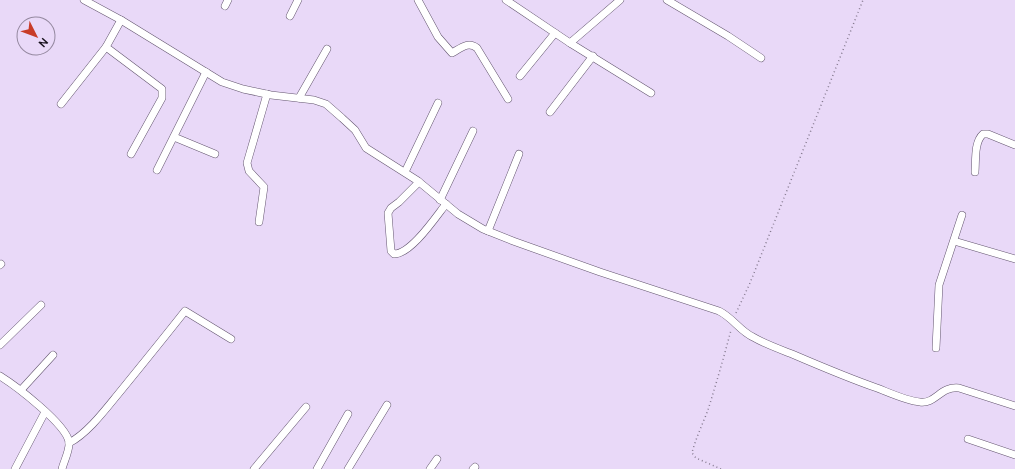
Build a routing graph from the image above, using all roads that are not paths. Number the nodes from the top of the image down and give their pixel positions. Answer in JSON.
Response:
{"nodes":[{"id":1,"x":84,"y":0,"type":"edge"},
{"id":2,"x":298,"y":0,"type":"edge"},
{"id":3,"x":418,"y":0,"type":"edge"},
{"id":4,"x":506,"y":0,"type":"edge"},
{"id":5,"x":620,"y":0,"type":"edge"},
{"id":6,"x":667,"y":0,"type":"edge"},
{"id":7,"x":290,"y":16,"type":"dead end"},
{"id":8,"x":121,"y":20,"type":"junction"},
{"id":9,"x":555,"y":33,"type":"junction"},
{"id":10,"x":570,"y":43,"type":"junction"},
{"id":11,"x":106,"y":47,"type":"junction"},
{"id":12,"x":327,"y":49,"type":"dead end"},
{"id":13,"x":593,"y":56,"type":"junction"},
{"id":14,"x":762,"y":58,"type":"dead end"},
{"id":15,"x":206,"y":72,"type":"junction"},
{"id":16,"x":520,"y":76,"type":"dead end"},
{"id":17,"x":267,"y":94,"type":"junction"},
{"id":18,"x":652,"y":94,"type":"dead end"},
{"id":19,"x":299,"y":98,"type":"junction"},
{"id":20,"x":508,"y":99,"type":"dead end"},
{"id":21,"x":438,"y":103,"type":"dead end"},
{"id":22,"x":60,"y":104,"type":"dead end"},
{"id":23,"x":550,"y":112,"type":"dead end"},
{"id":24,"x":473,"y":131,"type":"dead end"},
{"id":25,"x":174,"y":136,"type":"junction"},
{"id":26,"x":1015,"y":145,"type":"edge"},
{"id":27,"x":131,"y":154,"type":"dead end"},
{"id":28,"x":215,"y":154,"type":"dead end"},
{"id":29,"x":519,"y":154,"type":"dead end"},
{"id":30,"x":157,"y":170,"type":"dead end"},
{"id":31,"x":405,"y":172,"type":"junction"},
{"id":32,"x":975,"y":172,"type":"dead end"},
{"id":33,"x":419,"y":182,"type":"junction"},
{"id":34,"x":443,"y":202,"type":"junction"},
{"id":35,"x":962,"y":215,"type":"dead end"},
{"id":36,"x":259,"y":222,"type":"dead end"},
{"id":37,"x":488,"y":231,"type":"junction"},
{"id":38,"x":954,"y":241,"type":"junction"},
{"id":39,"x":1015,"y":259,"type":"edge"},
{"id":40,"x":42,"y":305,"type":"dead end"},
{"id":41,"x":231,"y":339,"type":"dead end"},
{"id":42,"x":0,"y":345,"type":"edge"},
{"id":43,"x":936,"y":348,"type":"dead end"},
{"id":44,"x":53,"y":355,"type":"dead end"},
{"id":45,"x":0,"y":376,"type":"edge"},
{"id":46,"x":21,"y":390,"type":"junction"},
{"id":47,"x":387,"y":405,"type":"dead end"},
{"id":48,"x":1015,"y":406,"type":"edge"},
{"id":49,"x":306,"y":407,"type":"dead end"},
{"id":50,"x":45,"y":412,"type":"junction"},
{"id":51,"x":348,"y":414,"type":"dead end"},
{"id":52,"x":968,"y":439,"type":"dead end"},
{"id":53,"x":69,"y":443,"type":"junction"},
{"id":54,"x":1015,"y":455,"type":"edge"},
{"id":55,"x":437,"y":460,"type":"dead end"},
{"id":56,"x":15,"y":469,"type":"edge"},
{"id":57,"x":62,"y":469,"type":"edge"},
{"id":58,"x":254,"y":469,"type":"edge"},
{"id":59,"x":317,"y":469,"type":"edge"},
{"id":60,"x":348,"y":469,"type":"edge"},
{"id":61,"x":430,"y":469,"type":"edge"}],
"edges":[{"from":1,"to":8,"type":"street"},
{"from":2,"to":7,"type":"street"},
{"from":3,"to":20,"type":"street"},
{"from":4,"to":9,"type":"street"},
{"from":5,"to":10,"type":"street"},
{"from":6,"to":14,"type":"street"},
{"from":8,"to":11,"type":"street"},
{"from":8,"to":15,"type":"street"},
{"from":9,"to":10,"type":"street"},
{"from":9,"to":16,"type":"street"},
{"from":10,"to":13,"type":"street"},
{"from":11,"to":22,"type":"street"},
{"from":11,"to":27,"type":"street"},
{"from":12,"to":19,"type":"street"},
{"from":13,"to":18,"type":"street"},
{"from":13,"to":23,"type":"street"},
{"from":15,"to":17,"type":"street"},
{"from":15,"to":25,"type":"street"},
{"from":17,"to":19,"type":"street"},
{"from":17,"to":36,"type":"street"},
{"from":19,"to":31,"type":"street"},
{"from":21,"to":31,"type":"street"},
{"from":24,"to":34,"type":"street"},
{"from":25,"to":28,"type":"street"},
{"from":25,"to":30,"type":"street"},
{"from":26,"to":32,"type":"street"},
{"from":29,"to":37,"type":"street"},
{"from":31,"to":33,"type":"street"},
{"from":33,"to":34,"type":"street"},
{"from":33,"to":34,"type":"street"},
{"from":34,"to":37,"type":"street"},
{"from":35,"to":38,"type":"street"},
{"from":37,"to":48,"type":"street"},
{"from":38,"to":39,"type":"street"},
{"from":38,"to":43,"type":"street"},
{"from":40,"to":42,"type":"street"},
{"from":41,"to":53,"type":"street"},
{"from":44,"to":46,"type":"street"},
{"from":45,"to":46,"type":"street"},
{"from":46,"to":50,"type":"street"},
{"from":47,"to":60,"type":"street"},
{"from":49,"to":58,"type":"street"},
{"from":50,"to":53,"type":"street"},
{"from":50,"to":56,"type":"street"},
{"from":51,"to":59,"type":"street"},
{"from":52,"to":54,"type":"street"},
{"from":53,"to":57,"type":"street"},
{"from":55,"to":61,"type":"street"}]}
